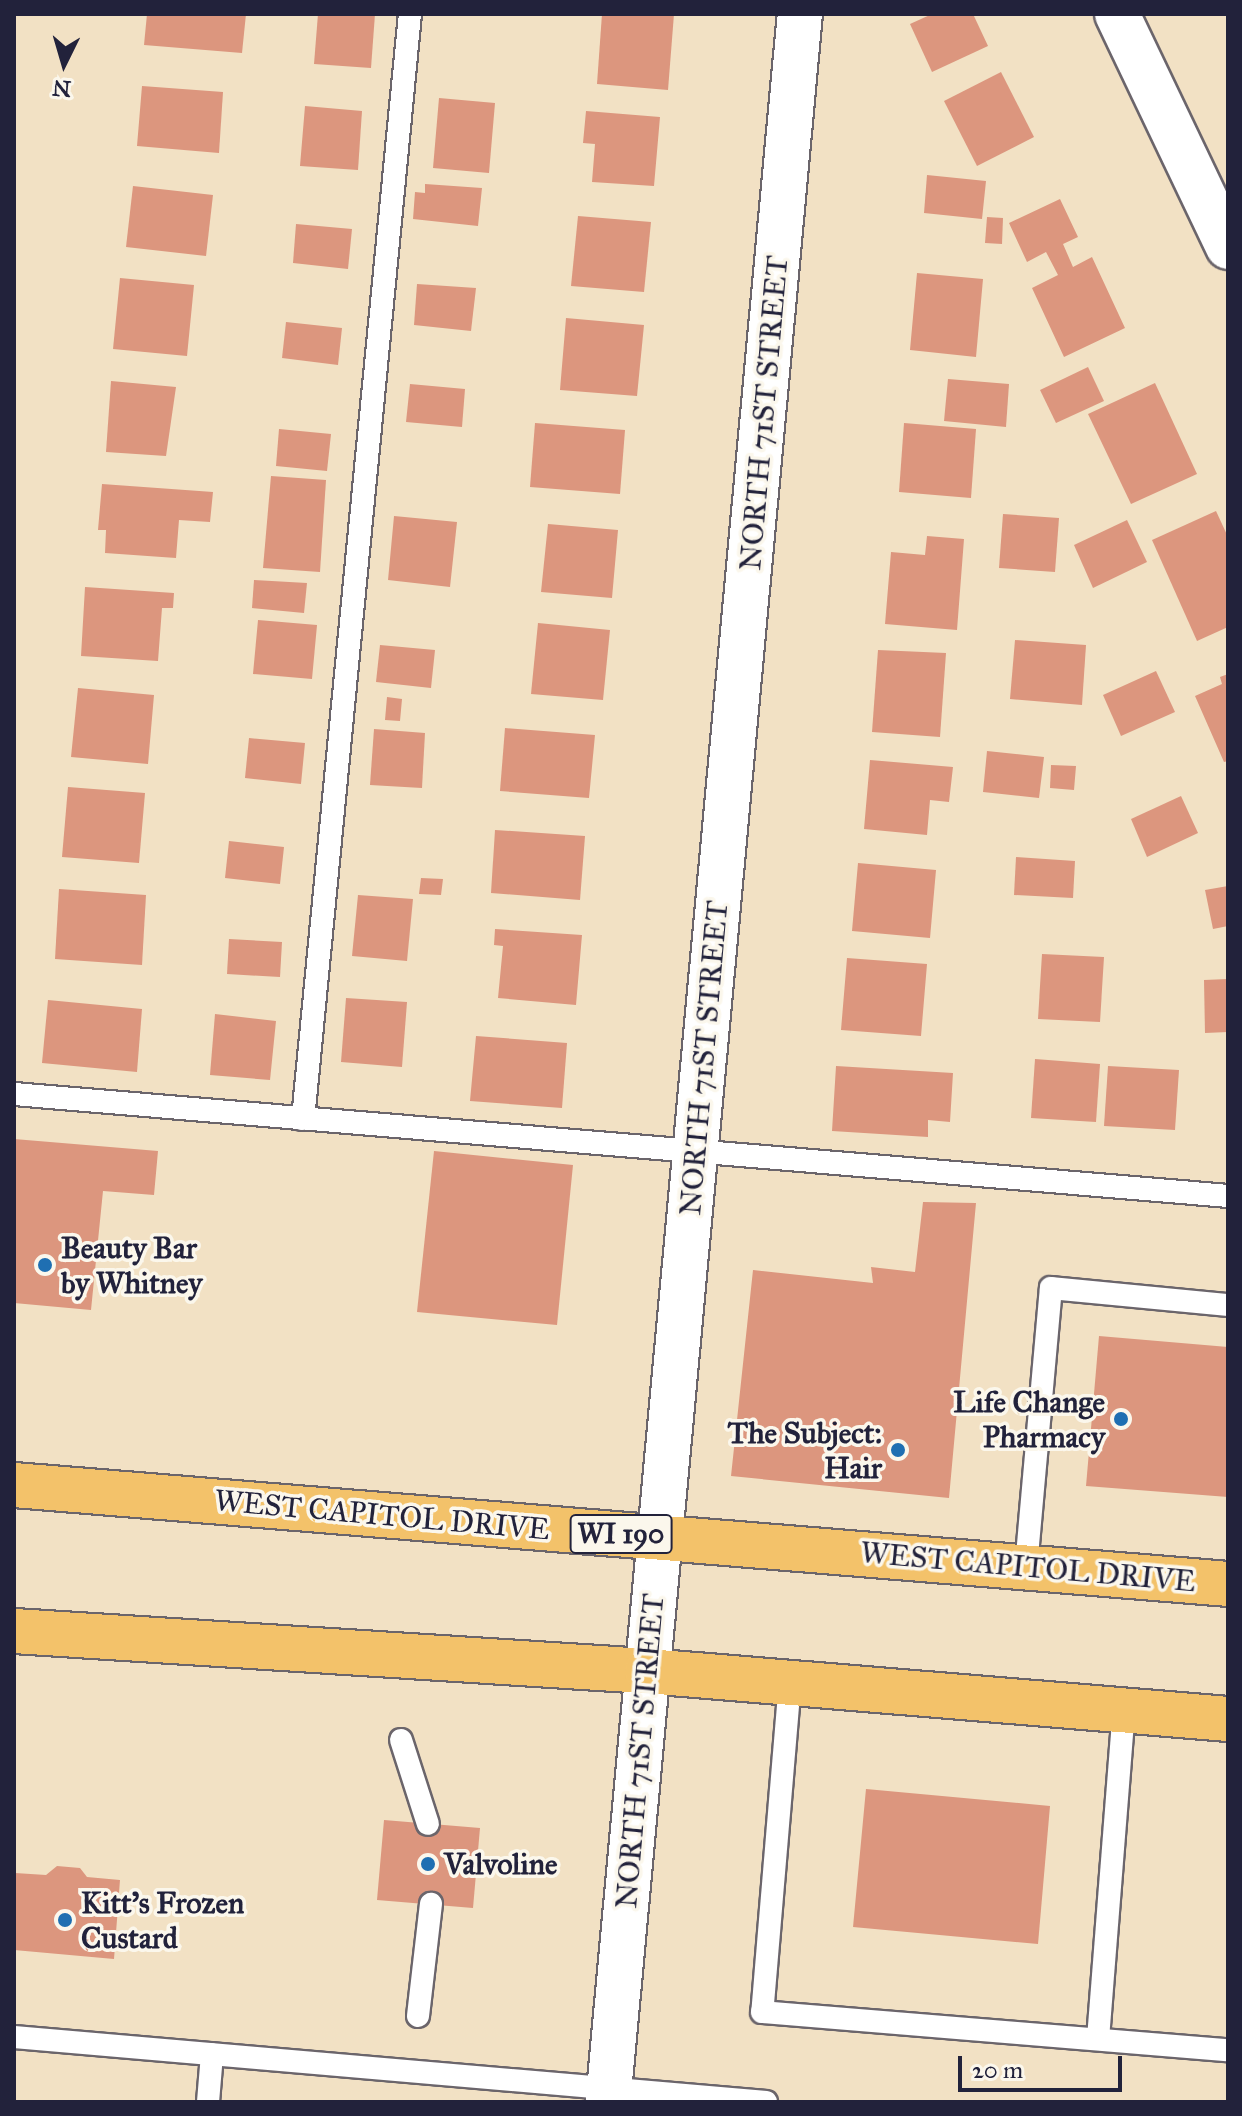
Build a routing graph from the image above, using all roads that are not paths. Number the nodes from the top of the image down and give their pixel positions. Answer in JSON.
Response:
{"nodes":[{"id":1,"x":410,"y":14,"type":"edge"},
{"id":2,"x":800,"y":14,"type":"edge"},
{"id":3,"x":1117,"y":14,"type":"edge"},
{"id":4,"x":1228,"y":247,"type":"edge"},
{"id":5,"x":14,"y":1094,"type":"edge"},
{"id":6,"x":303,"y":1119,"type":"junction"},
{"id":7,"x":696,"y":1152,"type":"junction"},
{"id":8,"x":1228,"y":1196,"type":"edge"},
{"id":9,"x":1228,"y":1305,"type":"edge"},
{"id":10,"x":14,"y":1485,"type":"edge"},
{"id":11,"x":661,"y":1537,"type":"junction"},
{"id":12,"x":1026,"y":1567,"type":"junction"},
{"id":13,"x":1228,"y":1584,"type":"edge"},
{"id":14,"x":14,"y":1631,"type":"edge"},
{"id":15,"x":647,"y":1671,"type":"junction"},
{"id":16,"x":790,"y":1682,"type":"junction"},
{"id":17,"x":1124,"y":1711,"type":"junction"},
{"id":18,"x":1228,"y":1719,"type":"edge"},
{"id":19,"x":401,"y":1740,"type":"dead end"},
{"id":20,"x":428,"y":1824,"type":"dead end"},
{"id":21,"x":431,"y":1904,"type":"dead end"},
{"id":22,"x":418,"y":2016,"type":"dead end"},
{"id":23,"x":14,"y":2037,"type":"edge"},
{"id":24,"x":1098,"y":2039,"type":"junction"},
{"id":25,"x":1228,"y":2050,"type":"edge"},
{"id":26,"x":212,"y":2054,"type":"junction"},
{"id":27,"x":609,"y":2095,"type":"edge"},
{"id":28,"x":208,"y":2102,"type":"edge"},
{"id":29,"x":766,"y":2102,"type":"edge"}],
"edges":[{"from":1,"to":6,"type":"lane"},
{"from":2,"to":7,"type":"street","name":"NORTH 71ST STREET"},
{"from":3,"to":4,"type":"street"},
{"from":5,"to":6,"type":"lane"},
{"from":6,"to":7,"type":"lane"},
{"from":7,"to":8,"type":"lane"},
{"from":7,"to":11,"type":"street","name":"NORTH 71ST STREET"},
{"from":9,"to":12,"type":"lane"},
{"from":10,"to":11,"type":"main road","name":"WEST CAPITOL DRIVE","number":"WI 190"},
{"from":11,"to":12,"type":"main road","name":"WEST CAPITOL DRIVE","number":"WI 190"},
{"from":11,"to":15,"type":"street","name":"NORTH 71ST STREET"},
{"from":12,"to":13,"type":"main road","name":"WEST CAPITOL DRIVE","number":"WI 190"},
{"from":14,"to":15,"type":"main road"},
{"from":15,"to":16,"type":"main road"},
{"from":15,"to":27,"type":"street","name":"NORTH 71ST STREET"},
{"from":16,"to":17,"type":"main road"},
{"from":16,"to":24,"type":"lane"},
{"from":17,"to":18,"type":"main road"},
{"from":17,"to":24,"type":"lane"},
{"from":19,"to":20,"type":"lane"},
{"from":21,"to":22,"type":"lane"},
{"from":23,"to":26,"type":"lane"},
{"from":24,"to":25,"type":"lane"},
{"from":26,"to":27,"type":"lane"},
{"from":26,"to":28,"type":"lane"},
{"from":27,"to":29,"type":"lane"}]}
